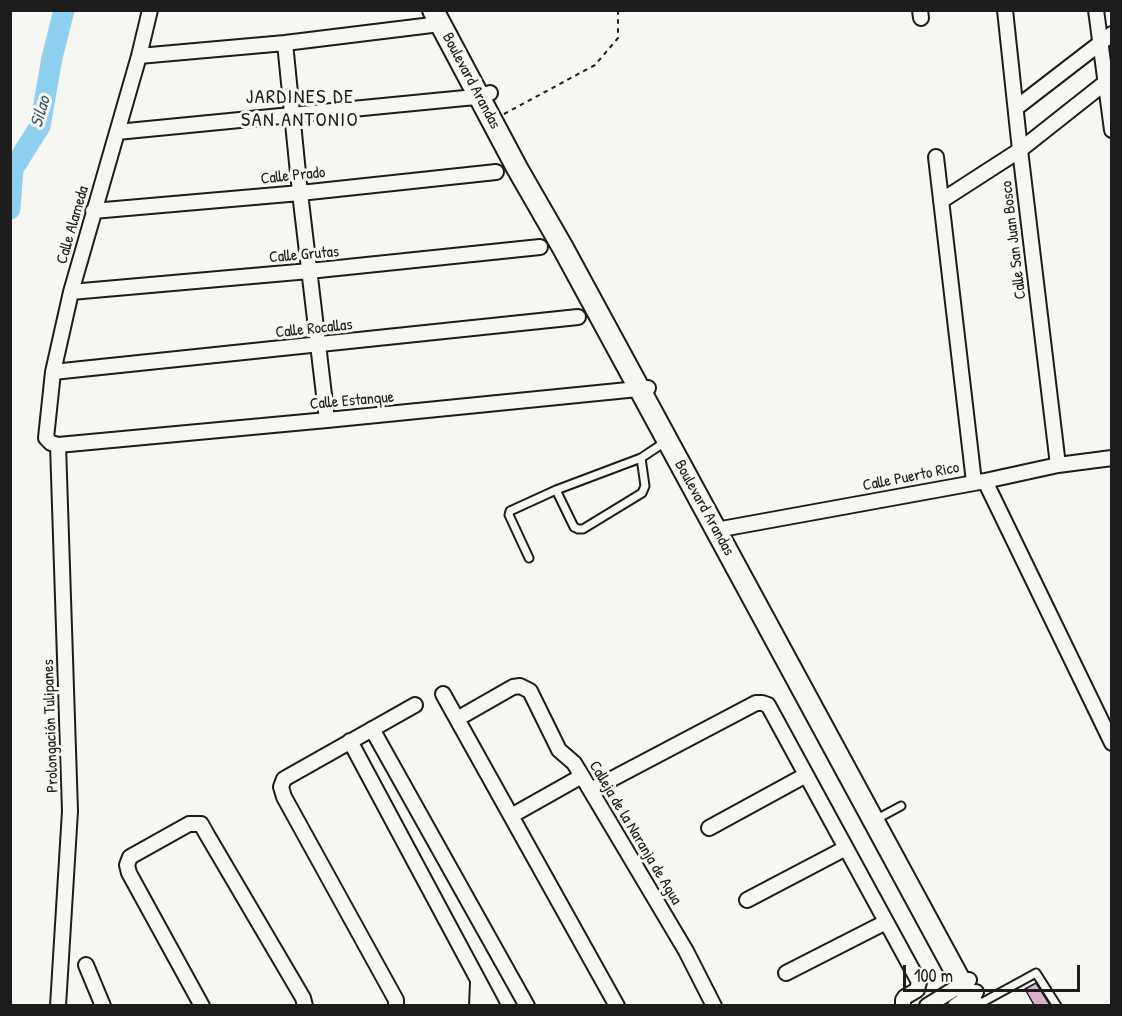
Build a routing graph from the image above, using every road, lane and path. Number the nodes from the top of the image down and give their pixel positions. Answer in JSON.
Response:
{"nodes":[{"id":1,"x":150,"y":10,"type":"edge"},
{"id":2,"x":618,"y":10,"type":"edge"},
{"id":3,"x":1005,"y":10,"type":"edge"},
{"id":4,"x":1096,"y":10,"type":"edge"},
{"id":5,"x":439,"y":15,"type":"edge"},
{"id":6,"x":1106,"y":38,"type":"edge"},
{"id":7,"x":285,"y":43,"type":"junction"},
{"id":8,"x":139,"y":56,"type":"junction"},
{"id":9,"x":1106,"y":82,"type":"junction"},
{"id":10,"x":484,"y":95,"type":"junction"},
{"id":11,"x":1016,"y":108,"type":"junction"},
{"id":12,"x":292,"y":115,"type":"junction"},
{"id":13,"x":502,"y":115,"type":"junction"},
{"id":14,"x":1112,"y":130,"type":"edge"},
{"id":15,"x":117,"y":132,"type":"junction"},
{"id":16,"x":1020,"y":150,"type":"junction"},
{"id":17,"x":936,"y":157,"type":"dead end"},
{"id":18,"x":496,"y":172,"type":"dead end"},
{"id":19,"x":300,"y":193,"type":"junction"},
{"id":20,"x":941,"y":201,"type":"junction"},
{"id":21,"x":93,"y":212,"type":"junction"},
{"id":22,"x":540,"y":247,"type":"dead end"},
{"id":23,"x":309,"y":271,"type":"junction"},
{"id":24,"x":71,"y":292,"type":"junction"},
{"id":25,"x":578,"y":317,"type":"dead end"},
{"id":26,"x":319,"y":345,"type":"junction"},
{"id":27,"x":53,"y":372,"type":"junction"},
{"id":28,"x":644,"y":389,"type":"junction"},
{"id":29,"x":327,"y":420,"type":"junction"},
{"id":30,"x":667,"y":441,"type":"junction"},
{"id":31,"x":58,"y":445,"type":"junction"},
{"id":32,"x":640,"y":458,"type":"junction"},
{"id":33,"x":1112,"y":458,"type":"edge"},
{"id":34,"x":1058,"y":465,"type":"junction"},
{"id":35,"x":980,"y":482,"type":"junction"},
{"id":36,"x":556,"y":490,"type":"junction"},
{"id":37,"x":720,"y":529,"type":"junction"},
{"id":38,"x":529,"y":558,"type":"dead end"},
{"id":39,"x":443,"y":694,"type":"dead end"},
{"id":40,"x":415,"y":705,"type":"dead end"},
{"id":41,"x":457,"y":719,"type":"junction"},
{"id":42,"x":372,"y":729,"type":"junction"},
{"id":43,"x":350,"y":741,"type":"junction"},
{"id":44,"x":1112,"y":743,"type":"edge"},
{"id":45,"x":806,"y":775,"type":"junction"},
{"id":46,"x":582,"y":776,"type":"junction"},
{"id":47,"x":591,"y":790,"type":"junction"},
{"id":48,"x":901,"y":806,"type":"dead end"},
{"id":49,"x":511,"y":816,"type":"junction"},
{"id":50,"x":878,"y":818,"type":"junction"},
{"id":51,"x":426,"y":826,"type":"junction"},
{"id":52,"x":709,"y":828,"type":"dead end"},
{"id":53,"x":402,"y":839,"type":"junction"},
{"id":54,"x":846,"y":848,"type":"junction"},
{"id":55,"x":747,"y":900,"type":"dead end"},
{"id":56,"x":886,"y":922,"type":"junction"},
{"id":57,"x":86,"y":966,"type":"dead end"},
{"id":58,"x":786,"y":973,"type":"dead end"},
{"id":59,"x":478,"y":981,"type":"junction"},
{"id":60,"x":972,"y":996,"type":"edge"},
{"id":61,"x":57,"y":1005,"type":"edge"},
{"id":62,"x":103,"y":1005,"type":"edge"},
{"id":63,"x":202,"y":1005,"type":"edge"},
{"id":64,"x":305,"y":1005,"type":"edge"},
{"id":65,"x":396,"y":1005,"type":"edge"},
{"id":66,"x":477,"y":1005,"type":"edge"},
{"id":67,"x":492,"y":1005,"type":"edge"},
{"id":68,"x":527,"y":1005,"type":"edge"},
{"id":69,"x":617,"y":1005,"type":"edge"},
{"id":70,"x":714,"y":1005,"type":"edge"},
{"id":71,"x":903,"y":1005,"type":"edge"},
{"id":72,"x":927,"y":1005,"type":"edge"},
{"id":73,"x":1057,"y":1005,"type":"edge"}],
"edges":[{"from":1,"to":8,"type":"street","name":"Calle Alameda"},
{"from":2,"to":13,"type":"path"},
{"from":3,"to":11,"type":"street","name":"Calle San Juan Bosco"},
{"from":4,"to":6,"type":"street"},
{"from":5,"to":7,"type":"street"},
{"from":5,"to":10,"type":"main road","name":"Boulevard Arandas"},
{"from":6,"to":9,"type":"street"},
{"from":6,"to":11,"type":"street"},
{"from":7,"to":8,"type":"street"},
{"from":7,"to":12,"type":"street"},
{"from":8,"to":15,"type":"street","name":"Calle Alameda"},
{"from":9,"to":14,"type":"street"},
{"from":9,"to":16,"type":"street"},
{"from":10,"to":12,"type":"street"},
{"from":10,"to":13,"type":"main road","name":"Boulevard Arandas"},
{"from":10,"to":28,"type":"main road","name":"Boulevard Arandas"},
{"from":11,"to":16,"type":"street","name":"Calle San Juan Bosco"},
{"from":12,"to":15,"type":"street"},
{"from":12,"to":19,"type":"street"},
{"from":13,"to":28,"type":"main road","name":"Boulevard Arandas"},
{"from":15,"to":21,"type":"street","name":"Calle Alameda"},
{"from":16,"to":20,"type":"street"},
{"from":16,"to":34,"type":"street","name":"Calle San Juan Bosco"},
{"from":17,"to":20,"type":"street"},
{"from":18,"to":19,"type":"street","name":"Calle Prado"},
{"from":19,"to":21,"type":"street","name":"Calle Prado"},
{"from":19,"to":23,"type":"street"},
{"from":20,"to":35,"type":"street"},
{"from":21,"to":24,"type":"street","name":"Calle Alameda"},
{"from":22,"to":23,"type":"street","name":"Calle Grutas"},
{"from":23,"to":24,"type":"street","name":"Calle Grutas"},
{"from":23,"to":26,"type":"street"},
{"from":24,"to":27,"type":"street","name":"Calle Alameda"},
{"from":25,"to":26,"type":"street","name":"Calle Rocallas"},
{"from":26,"to":27,"type":"street","name":"Calle Rocallas"},
{"from":26,"to":29,"type":"street"},
{"from":27,"to":31,"type":"street","name":"Calle Alameda"},
{"from":28,"to":29,"type":"street","name":"Calle Estanque"},
{"from":28,"to":30,"type":"main road","name":"Boulevard Arandas"},
{"from":28,"to":37,"type":"main road","name":"Boulevard Arandas"},
{"from":29,"to":31,"type":"street","name":"Calle Estanque"},
{"from":30,"to":32,"type":"lane"},
{"from":30,"to":37,"type":"main road","name":"Boulevard Arandas"},
{"from":31,"to":61,"type":"street","name":"Prolongación Tulipanes"},
{"from":32,"to":36,"type":"lane"},
{"from":32,"to":36,"type":"lane"},
{"from":33,"to":34,"type":"street","name":"Calle Puerto Rico"},
{"from":34,"to":35,"type":"street","name":"Calle Puerto Rico"},
{"from":35,"to":37,"type":"street","name":"Calle Puerto Rico"},
{"from":35,"to":44,"type":"street"},
{"from":36,"to":38,"type":"lane"},
{"from":37,"to":50,"type":"main road","name":"Boulevard Arandas"},
{"from":39,"to":41,"type":"street"},
{"from":40,"to":42,"type":"street"},
{"from":41,"to":46,"type":"street","name":"Calleja de la Naranja de Agua"},
{"from":41,"to":49,"type":"street"},
{"from":42,"to":43,"type":"street"},
{"from":42,"to":51,"type":"street"},
{"from":43,"to":53,"type":"street"},
{"from":43,"to":65,"type":"street"},
{"from":45,"to":47,"type":"street"},
{"from":45,"to":52,"type":"street"},
{"from":45,"to":54,"type":"street"},
{"from":46,"to":47,"type":"street","name":"Calleja de la Naranja de Agua"},
{"from":46,"to":49,"type":"street"},
{"from":47,"to":70,"type":"street","name":"Calleja de la Naranja de Agua"},
{"from":48,"to":50,"type":"lane"},
{"from":49,"to":69,"type":"street"},
{"from":50,"to":60,"type":"main road","name":"Boulevard Arandas"},
{"from":51,"to":53,"type":"street"},
{"from":51,"to":68,"type":"street"},
{"from":53,"to":59,"type":"street"},
{"from":54,"to":55,"type":"street"},
{"from":54,"to":56,"type":"street"},
{"from":56,"to":58,"type":"street"},
{"from":56,"to":71,"type":"street"},
{"from":57,"to":62,"type":"street"},
{"from":59,"to":66,"type":"street"},
{"from":59,"to":67,"type":"street"},
{"from":60,"to":72,"type":"street"},
{"from":60,"to":73,"type":"lane"},
{"from":63,"to":64,"type":"street"}]}
